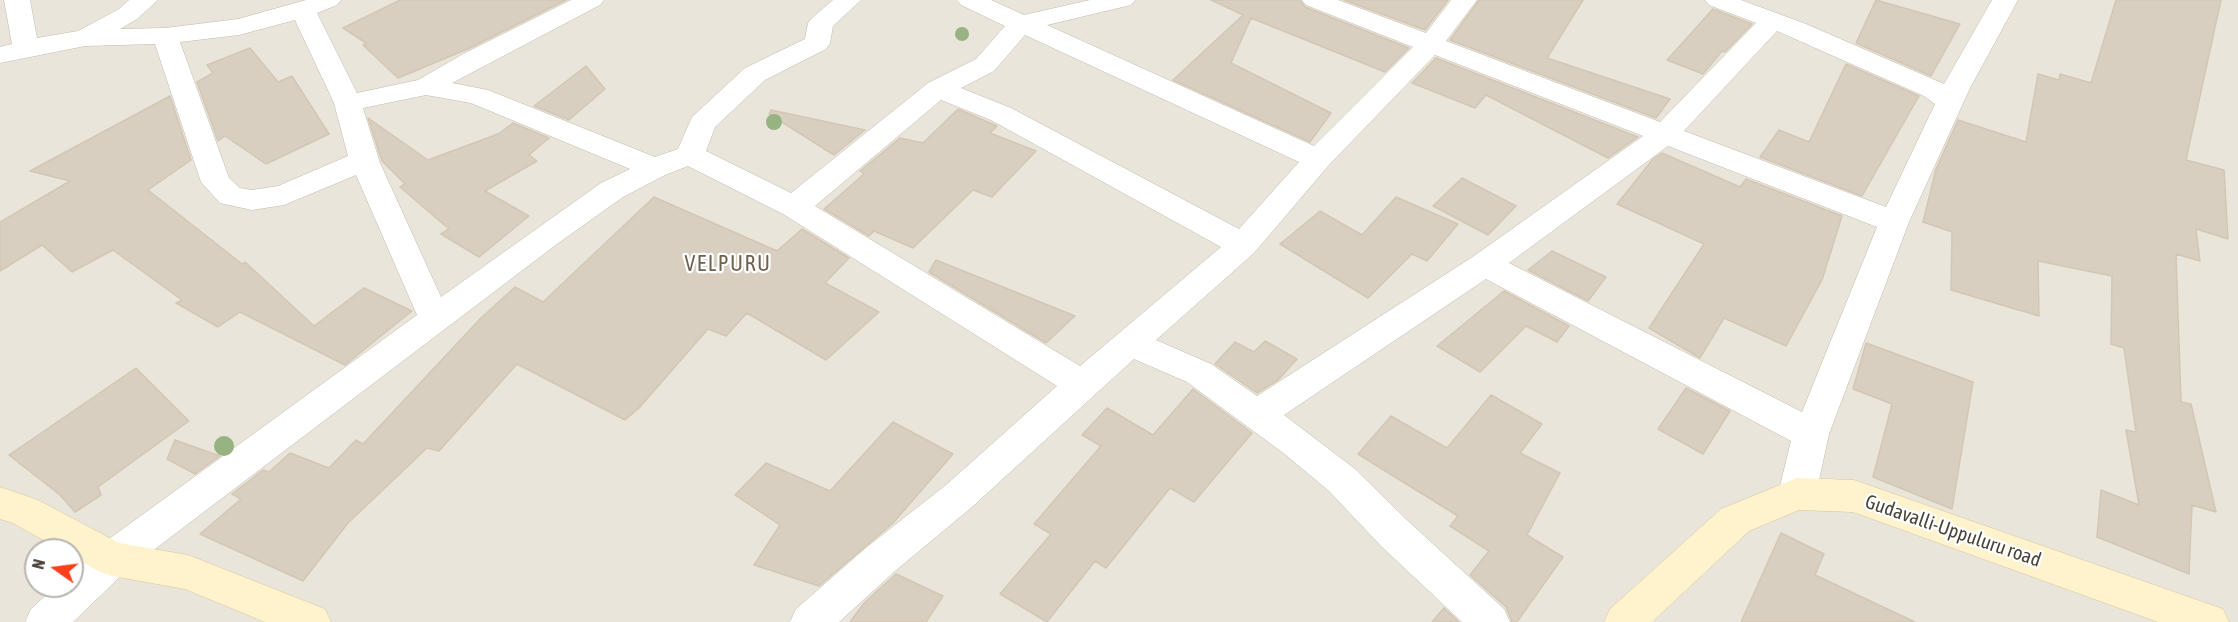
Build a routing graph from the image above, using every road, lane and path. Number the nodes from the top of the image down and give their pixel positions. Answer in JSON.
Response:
{"nodes":[{"id":1,"x":17,"y":0,"type":"edge"},
{"id":2,"x":145,"y":0,"type":"edge"},
{"id":3,"x":591,"y":0,"type":"edge"},
{"id":4,"x":848,"y":0,"type":"edge"},
{"id":5,"x":970,"y":0,"type":"edge"},
{"id":6,"x":1125,"y":0,"type":"edge"},
{"id":7,"x":1148,"y":0,"type":"edge"},
{"id":8,"x":1315,"y":0,"type":"edge"},
{"id":9,"x":1464,"y":0,"type":"edge"},
{"id":10,"x":1718,"y":0,"type":"edge"},
{"id":11,"x":2005,"y":0,"type":"edge"},
{"id":12,"x":316,"y":5,"type":"edge"},
{"id":13,"x":1773,"y":20,"type":"junction"},
{"id":14,"x":1020,"y":24,"type":"junction"},
{"id":15,"x":165,"y":36,"type":"junction"},
{"id":16,"x":85,"y":38,"type":"junction"},
{"id":17,"x":1430,"y":45,"type":"junction"},
{"id":18,"x":26,"y":48,"type":"junction"},
{"id":19,"x":0,"y":55,"type":"edge"},
{"id":20,"x":426,"y":87,"type":"junction"},
{"id":21,"x":938,"y":89,"type":"junction"},
{"id":22,"x":1950,"y":102,"type":"junction"},
{"id":23,"x":348,"y":104,"type":"junction"},
{"id":24,"x":1664,"y":135,"type":"junction"},
{"id":25,"x":690,"y":155,"type":"junction"},
{"id":26,"x":1318,"y":159,"type":"junction"},
{"id":27,"x":364,"y":160,"type":"junction"},
{"id":28,"x":655,"y":168,"type":"junction"},
{"id":29,"x":794,"y":207,"type":"junction"},
{"id":30,"x":1894,"y":222,"type":"junction"},
{"id":31,"x":1242,"y":245,"type":"junction"},
{"id":32,"x":1485,"y":264,"type":"junction"},
{"id":33,"x":435,"y":319,"type":"junction"},
{"id":34,"x":1131,"y":344,"type":"junction"},
{"id":35,"x":1082,"y":384,"type":"junction"},
{"id":36,"x":1258,"y":414,"type":"junction"},
{"id":37,"x":1811,"y":434,"type":"junction"},
{"id":38,"x":1797,"y":494,"type":"junction"},
{"id":39,"x":0,"y":503,"type":"edge"},
{"id":40,"x":112,"y":559,"type":"junction"},
{"id":41,"x":1630,"y":621,"type":"edge"},
{"id":42,"x":45,"y":622,"type":"edge"},
{"id":43,"x":311,"y":622,"type":"edge"},
{"id":44,"x":810,"y":622,"type":"edge"},
{"id":45,"x":1490,"y":622,"type":"edge"},
{"id":46,"x":2209,"y":622,"type":"edge"}],
"edges":[{"from":1,"to":18,"type":"street"},
{"from":2,"to":16,"type":"street"},
{"from":3,"to":20,"type":"street"},
{"from":4,"to":25,"type":"street"},
{"from":5,"to":14,"type":"street"},
{"from":6,"to":7,"type":"street"},
{"from":6,"to":14,"type":"street"},
{"from":8,"to":17,"type":"street"},
{"from":9,"to":17,"type":"street"},
{"from":10,"to":13,"type":"street"},
{"from":11,"to":22,"type":"street"},
{"from":12,"to":15,"type":"street"},
{"from":12,"to":23,"type":"street"},
{"from":13,"to":22,"type":"street"},
{"from":13,"to":24,"type":"street"},
{"from":14,"to":21,"type":"street"},
{"from":14,"to":26,"type":"street"},
{"from":15,"to":16,"type":"street"},
{"from":15,"to":27,"type":"street"},
{"from":16,"to":18,"type":"street"},
{"from":17,"to":24,"type":"street"},
{"from":17,"to":26,"type":"street"},
{"from":18,"to":19,"type":"street"},
{"from":20,"to":23,"type":"street"},
{"from":20,"to":28,"type":"street"},
{"from":21,"to":29,"type":"street"},
{"from":21,"to":31,"type":"street"},
{"from":22,"to":30,"type":"street"},
{"from":23,"to":27,"type":"street"},
{"from":24,"to":30,"type":"street"},
{"from":24,"to":32,"type":"street"},
{"from":25,"to":28,"type":"street"},
{"from":25,"to":29,"type":"street"},
{"from":26,"to":31,"type":"street"},
{"from":27,"to":33,"type":"street"},
{"from":28,"to":33,"type":"street"},
{"from":29,"to":35,"type":"street"},
{"from":30,"to":37,"type":"street"},
{"from":31,"to":34,"type":"street"},
{"from":32,"to":36,"type":"street"},
{"from":32,"to":37,"type":"street"},
{"from":33,"to":40,"type":"street"},
{"from":34,"to":35,"type":"street"},
{"from":34,"to":36,"type":"street"},
{"from":35,"to":44,"type":"street"},
{"from":36,"to":45,"type":"street"},
{"from":37,"to":38,"type":"street"},
{"from":38,"to":41,"type":"main road","name":"Gudavalli-Uppuluru road"},
{"from":38,"to":46,"type":"main road","name":"Gudavalli-Uppuluru road"},
{"from":39,"to":40,"type":"main road"},
{"from":40,"to":42,"type":"street"},
{"from":40,"to":43,"type":"main road"}]}
